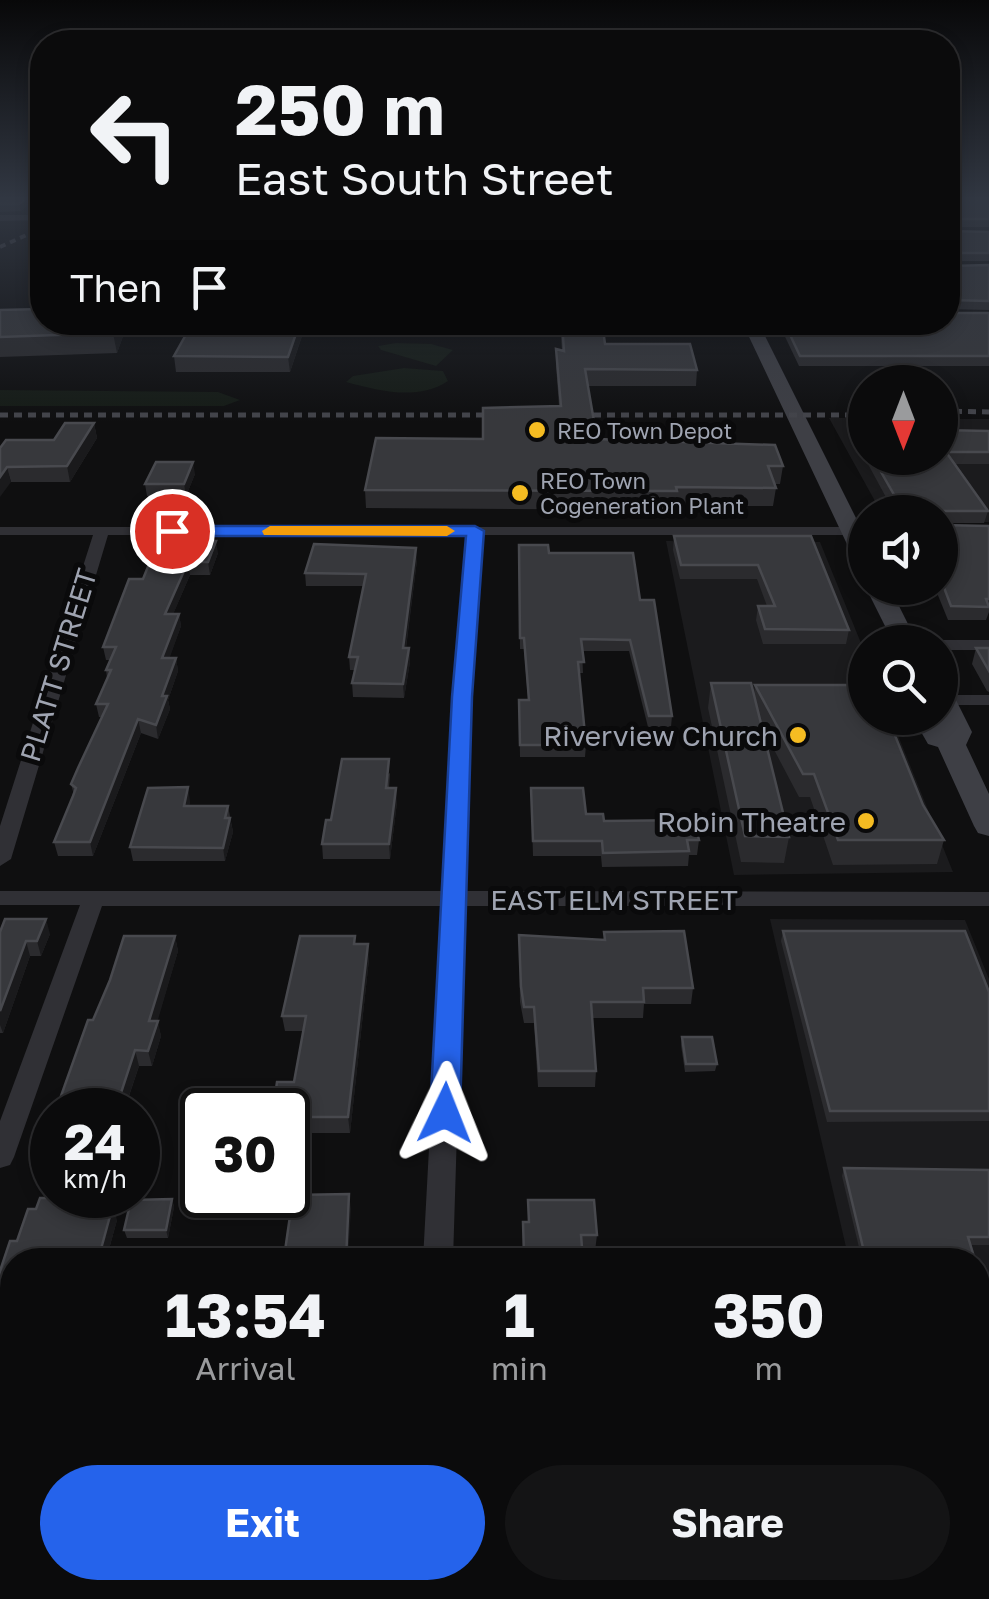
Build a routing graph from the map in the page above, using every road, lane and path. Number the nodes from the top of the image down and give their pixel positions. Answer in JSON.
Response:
{"nodes":[{"id":1,"x":757,"y":335,"type":"edge"},
{"id":2,"x":848,"y":512,"type":"edge"},
{"id":3,"x":0,"y":531,"type":"edge"},
{"id":4,"x":102,"y":531,"type":"junction"},
{"id":5,"x":475,"y":531,"type":"junction"},
{"id":6,"x":848,"y":531,"type":"edge"},
{"id":7,"x":958,"y":644,"type":"edge"},
{"id":8,"x":989,"y":645,"type":"edge"},
{"id":9,"x":989,"y":700,"type":"edge"},
{"id":10,"x":958,"y":702,"type":"edge"},
{"id":11,"x":938,"y":735,"type":"edge"},
{"id":12,"x":989,"y":826,"type":"edge"},
{"id":13,"x":0,"y":858,"type":"edge"},
{"id":14,"x":0,"y":898,"type":"edge"},
{"id":15,"x":93,"y":898,"type":"junction"},
{"id":16,"x":454,"y":899,"type":"junction"},
{"id":17,"x":989,"y":899,"type":"edge"},
{"id":18,"x":0,"y":1157,"type":"edge"},
{"id":19,"x":439,"y":1248,"type":"edge"}],
"edges":[{"from":1,"to":2,"type":"street"},
{"from":3,"to":4,"type":"street"},
{"from":4,"to":5,"type":"street"},
{"from":4,"to":13,"type":"street","name":"PLATT STREET"},
{"from":5,"to":6,"type":"street"},
{"from":5,"to":16,"type":"street"},
{"from":7,"to":8,"type":"street"},
{"from":9,"to":10,"type":"street"},
{"from":11,"to":12,"type":"street"},
{"from":14,"to":15,"type":"street","name":"EAST ELM STREET"},
{"from":15,"to":16,"type":"street","name":"EAST ELM STREET"},
{"from":15,"to":18,"type":"street"},
{"from":16,"to":17,"type":"street","name":"EAST ELM STREET"},
{"from":16,"to":19,"type":"street"}]}
